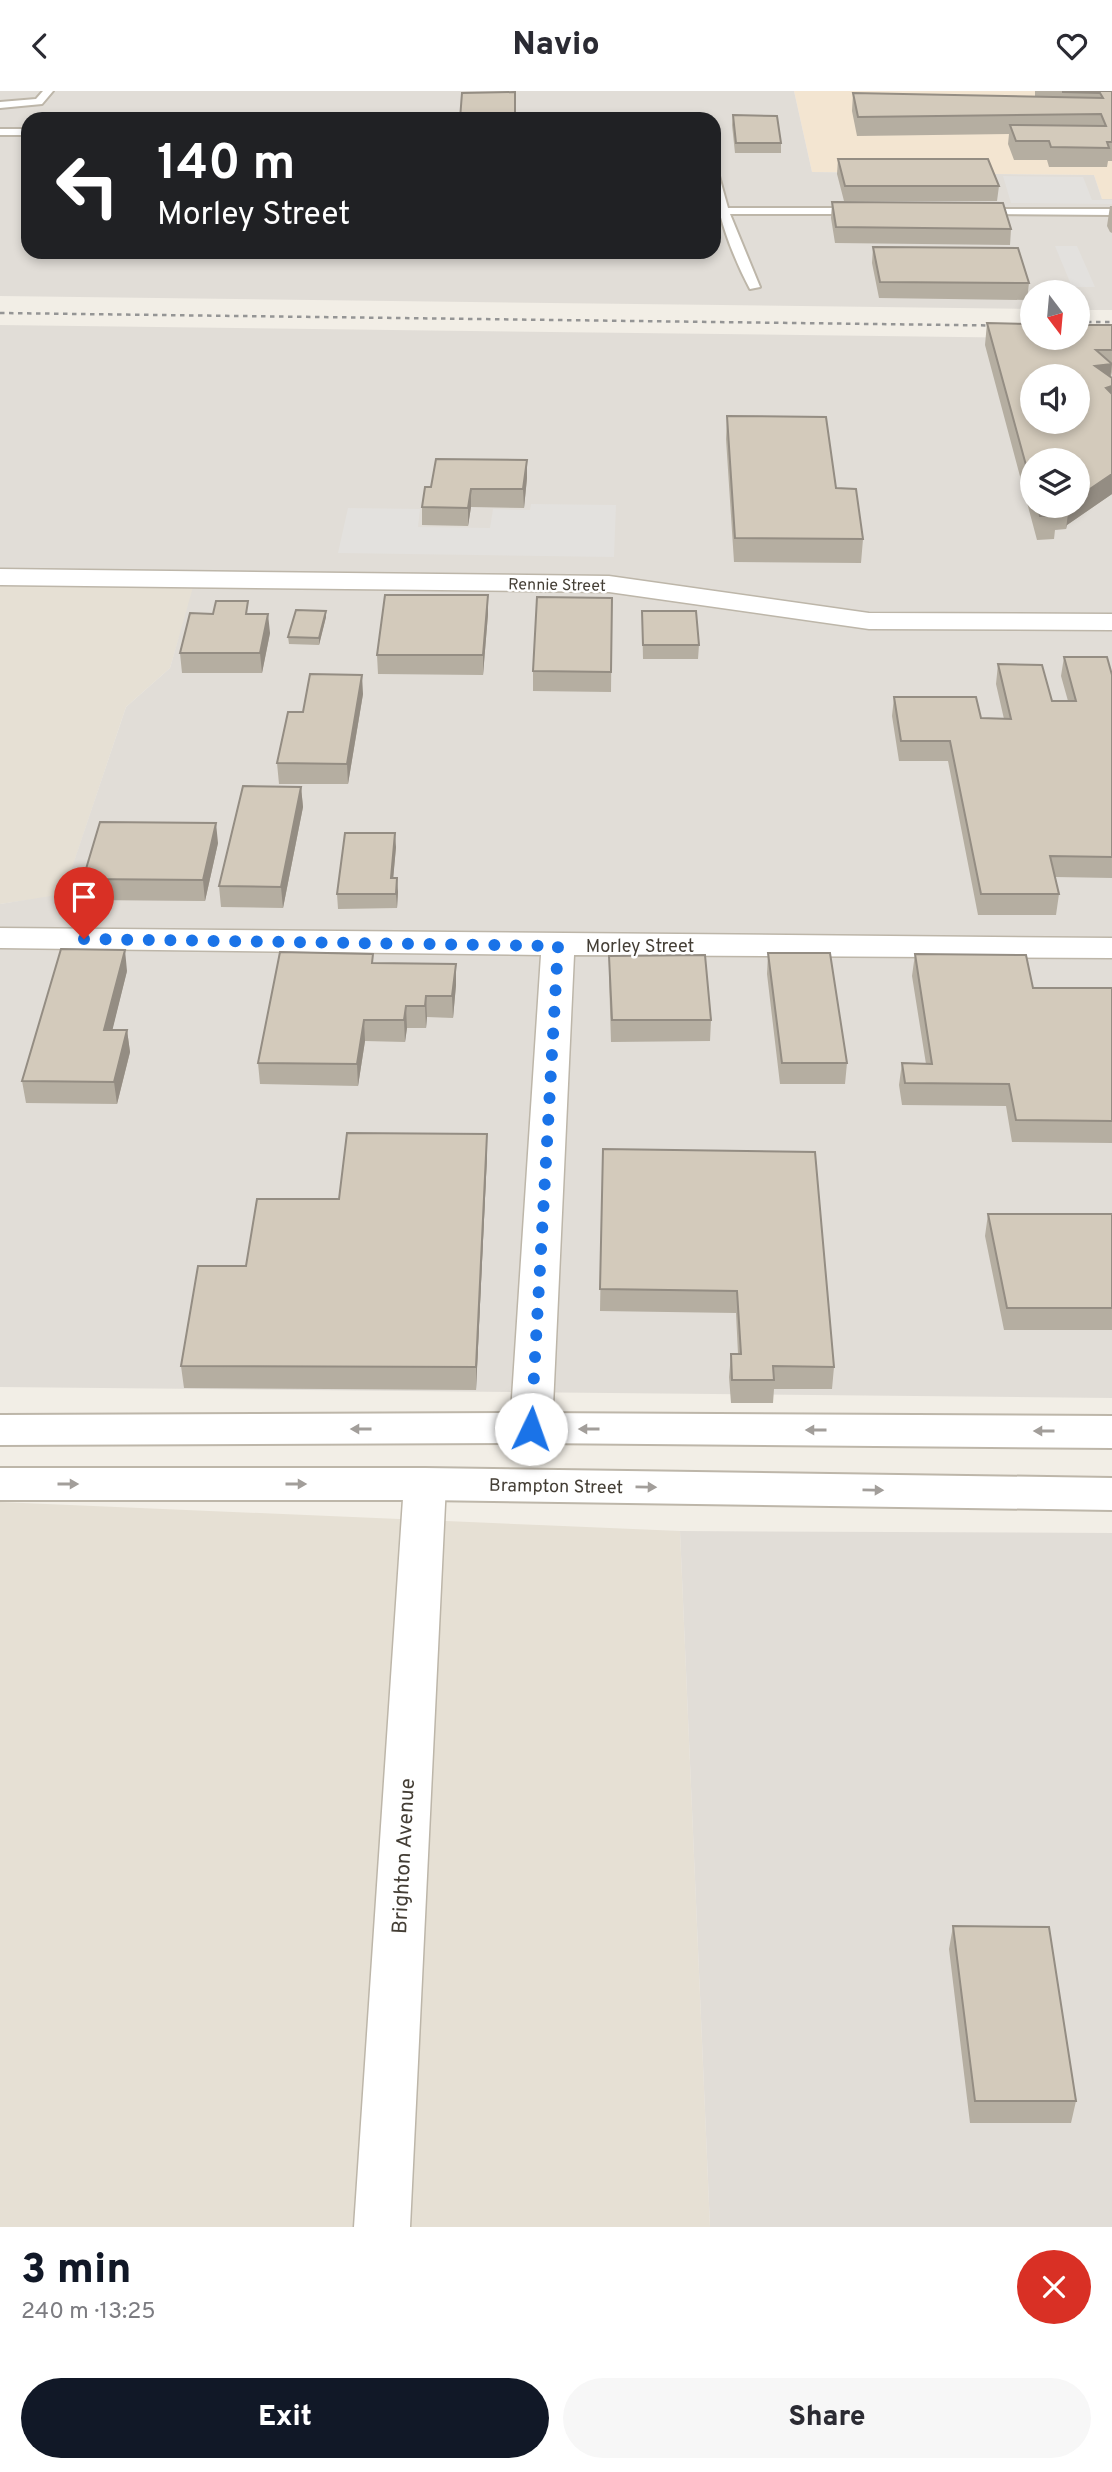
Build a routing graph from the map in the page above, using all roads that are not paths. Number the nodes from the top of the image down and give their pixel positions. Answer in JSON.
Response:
{"nodes":[{"id":1,"x":47,"y":91,"type":"edge"},
{"id":2,"x":0,"y":105,"type":"edge"},
{"id":3,"x":0,"y":132,"type":"edge"},
{"id":4,"x":21,"y":132,"type":"edge"},
{"id":5,"x":721,"y":200,"type":"edge"},
{"id":6,"x":724,"y":211,"type":"junction"},
{"id":7,"x":872,"y":211,"type":"edge"},
{"id":8,"x":966,"y":211,"type":"edge"},
{"id":9,"x":1112,"y":212,"type":"edge"},
{"id":10,"x":754,"y":287,"type":"dead end"},
{"id":11,"x":0,"y":577,"type":"edge"},
{"id":12,"x":1112,"y":622,"type":"edge"},
{"id":13,"x":0,"y":938,"type":"edge"},
{"id":14,"x":558,"y":946,"type":"junction"},
{"id":15,"x":1112,"y":948,"type":"edge"},
{"id":16,"x":531,"y":1429,"type":"junction"},
{"id":17,"x":0,"y":1430,"type":"edge"},
{"id":18,"x":1112,"y":1432,"type":"edge"},
{"id":19,"x":0,"y":1484,"type":"edge"},
{"id":20,"x":425,"y":1484,"type":"junction"},
{"id":21,"x":1112,"y":1494,"type":"edge"},
{"id":22,"x":382,"y":2227,"type":"edge"}],
"edges":[{"from":1,"to":2,"type":"lane"},
{"from":3,"to":4,"type":"lane"},
{"from":5,"to":6,"type":"lane"},
{"from":6,"to":7,"type":"lane"},
{"from":6,"to":10,"type":"lane"},
{"from":8,"to":9,"type":"lane"},
{"from":11,"to":12,"type":"street","name":"Rennie Street"},
{"from":13,"to":14,"type":"street","name":"Morley Street"},
{"from":14,"to":15,"type":"street","name":"Morley Street"},
{"from":14,"to":16,"type":"street"},
{"from":16,"to":17,"type":"street","one_way":true},
{"from":18,"to":16,"type":"street","one_way":true},
{"from":19,"to":20,"type":"street","name":"Brampton Street","one_way":true},
{"from":20,"to":21,"type":"street","name":"Brampton Street","one_way":true},
{"from":20,"to":22,"type":"street","name":"Brighton Avenue"}]}
